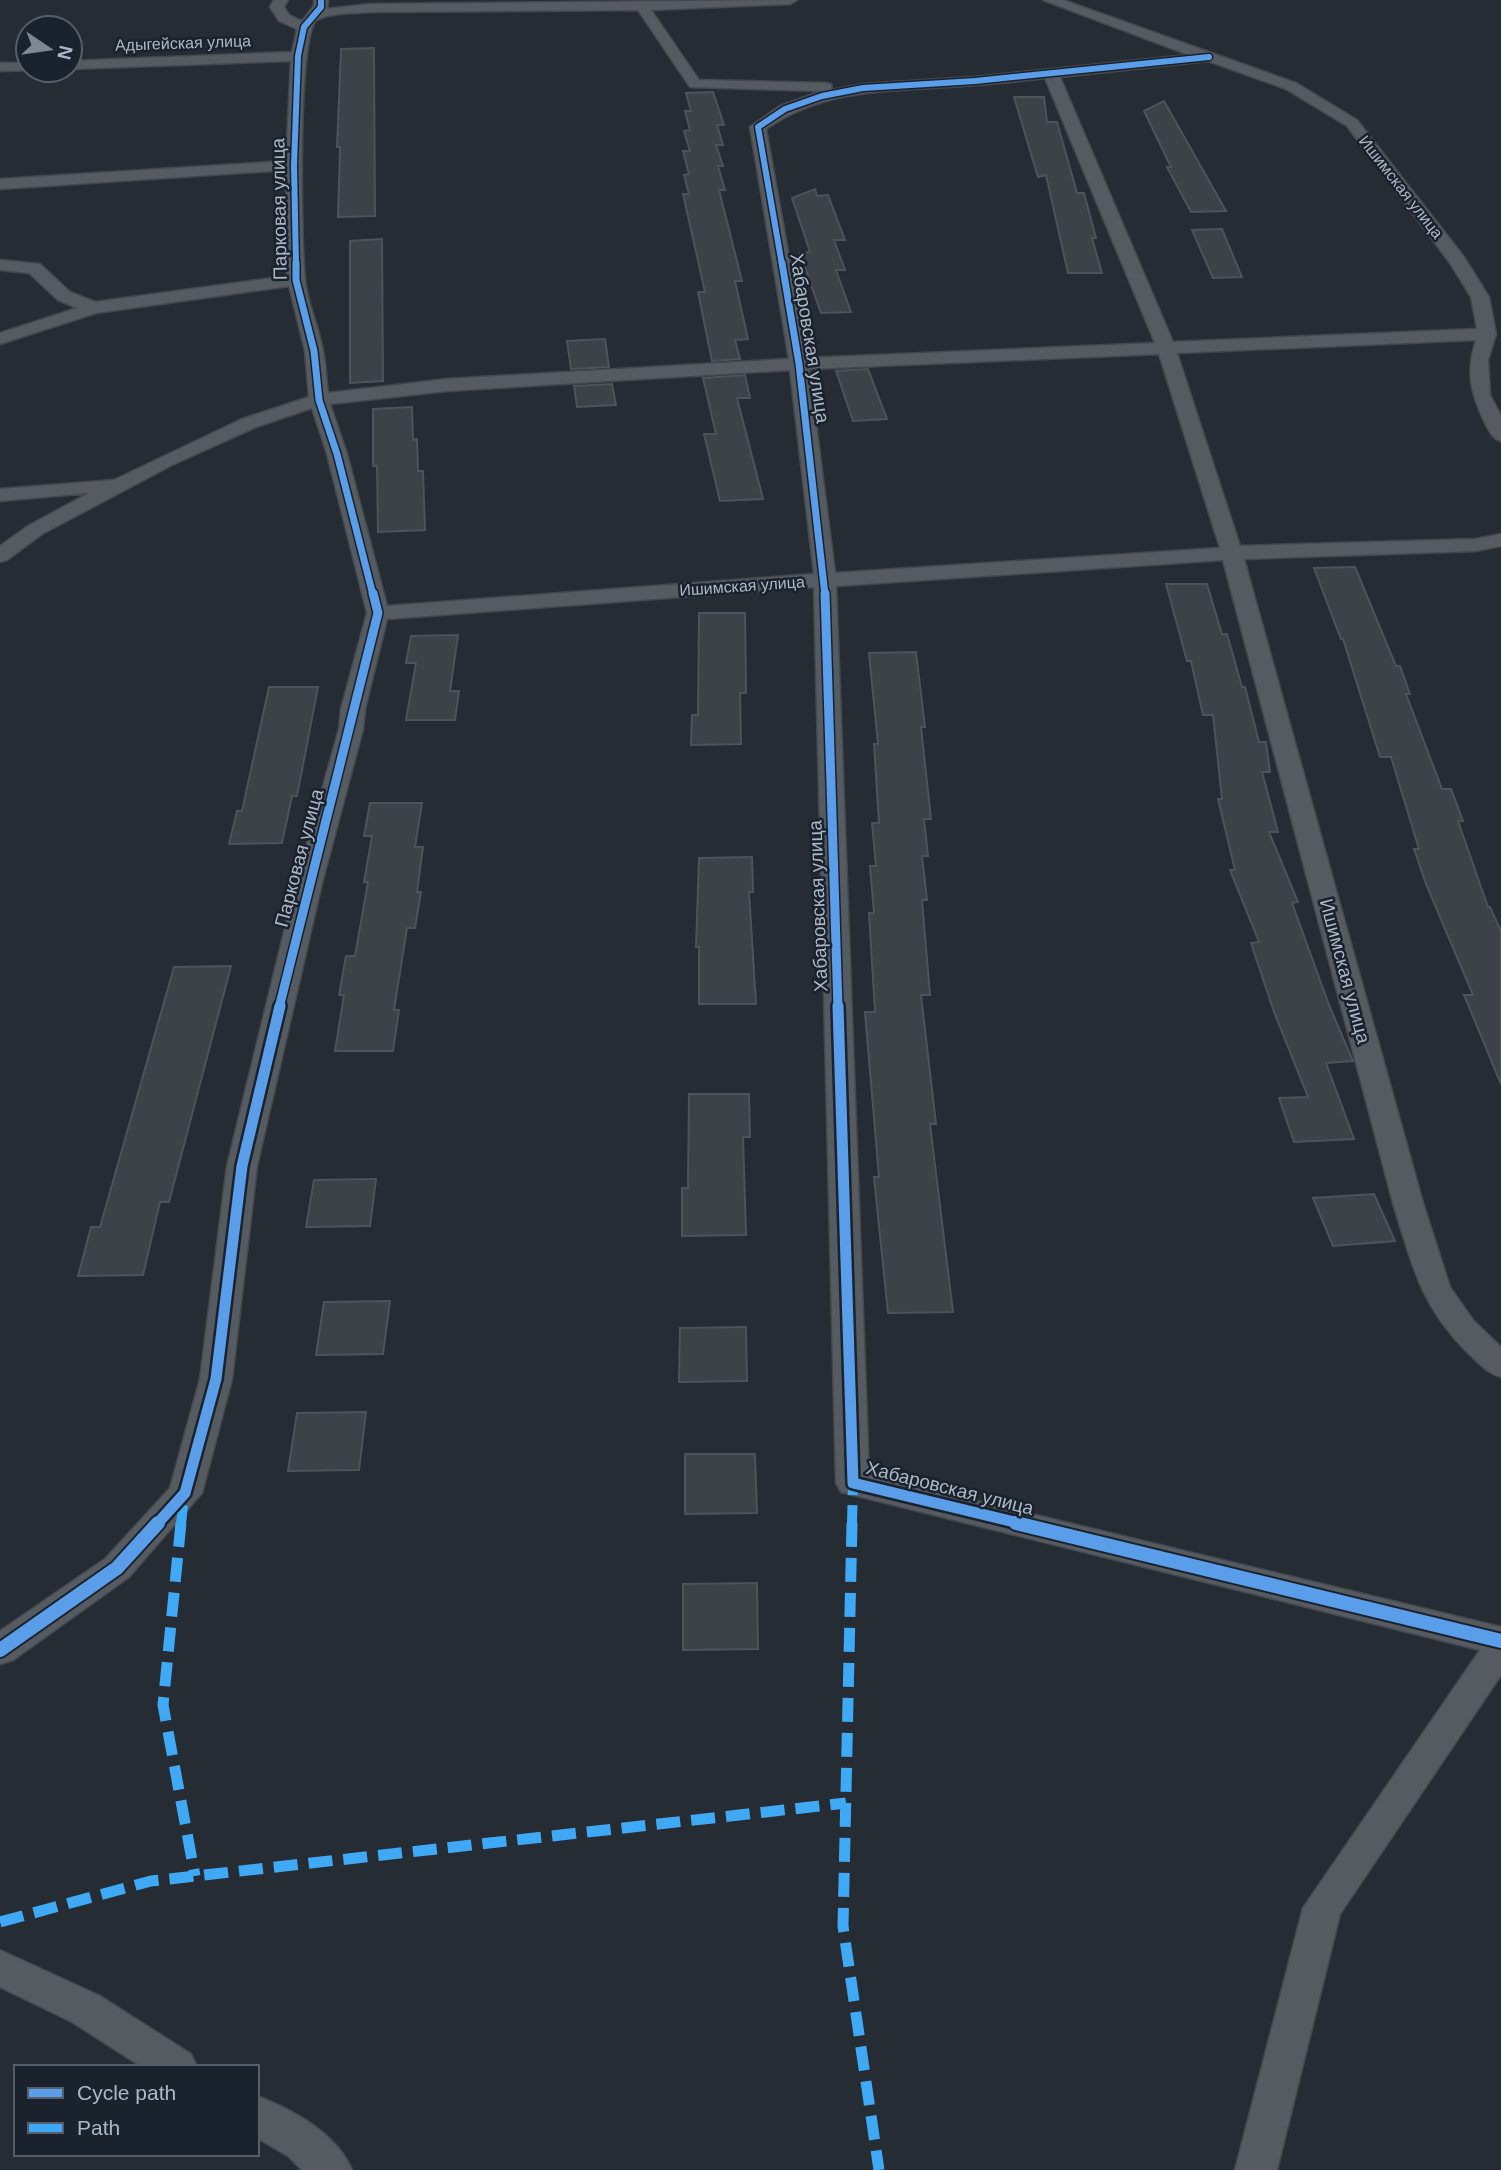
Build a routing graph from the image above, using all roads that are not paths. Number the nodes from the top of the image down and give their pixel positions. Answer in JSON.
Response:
{"nodes":[{"id":1,"x":281,"y":0,"type":"edge"},
{"id":2,"x":321,"y":0,"type":"edge"},
{"id":3,"x":483,"y":0,"type":"edge"},
{"id":4,"x":790,"y":0,"type":"edge"},
{"id":5,"x":1050,"y":0,"type":"edge"},
{"id":6,"x":536,"y":3,"type":"edge"},
{"id":7,"x":642,"y":6,"type":"junction"},
{"id":8,"x":456,"y":7,"type":"junction"},
{"id":9,"x":309,"y":22,"type":"junction"},
{"id":10,"x":298,"y":56,"type":"junction"},
{"id":11,"x":1209,"y":57,"type":"junction"},
{"id":12,"x":84,"y":64,"type":"edge"},
{"id":13,"x":1051,"y":74,"type":"junction"},
{"id":14,"x":863,"y":88,"type":"junction"},
{"id":15,"x":294,"y":165,"type":"junction"},
{"id":16,"x":0,"y":184,"type":"edge"},
{"id":17,"x":0,"y":265,"type":"edge"},
{"id":18,"x":296,"y":280,"type":"junction"},
{"id":19,"x":93,"y":308,"type":"junction"},
{"id":20,"x":1487,"y":334,"type":"junction"},
{"id":21,"x":0,"y":339,"type":"edge"},
{"id":22,"x":1166,"y":347,"type":"junction"},
{"id":23,"x":799,"y":365,"type":"junction"},
{"id":24,"x":319,"y":400,"type":"junction"},
{"id":25,"x":1501,"y":435,"type":"edge"},
{"id":26,"x":124,"y":483,"type":"junction"},
{"id":27,"x":0,"y":495,"type":"edge"},
{"id":28,"x":1501,"y":540,"type":"edge"},
{"id":29,"x":1232,"y":553,"type":"junction"},
{"id":30,"x":0,"y":556,"type":"edge"},
{"id":31,"x":825,"y":580,"type":"junction"},
{"id":32,"x":378,"y":613,"type":"junction"},
{"id":33,"x":1501,"y":1366,"type":"edge"},
{"id":34,"x":1501,"y":1641,"type":"edge"},
{"id":35,"x":1501,"y":1647,"type":"edge"},
{"id":36,"x":0,"y":1650,"type":"edge"},
{"id":37,"x":0,"y":1968,"type":"edge"},
{"id":38,"x":174,"y":2065,"type":"edge"},
{"id":39,"x":259,"y":2116,"type":"edge"},
{"id":40,"x":331,"y":2170,"type":"edge"},
{"id":41,"x":1256,"y":2170,"type":"edge"}],
"edges":[{"from":1,"to":9,"type":"street"},
{"from":2,"to":9,"type":"street","name":"Парковая улица"},
{"from":3,"to":8,"type":"street"},
{"from":4,"to":7,"type":"street"},
{"from":5,"to":11,"type":"street","name":"Ишимская улица"},
{"from":6,"to":7,"type":"street"},
{"from":6,"to":8,"type":"street"},
{"from":7,"to":14,"type":"street","name":"Хабаровская улица"},
{"from":8,"to":9,"type":"street"},
{"from":9,"to":10,"type":"street","name":"Парковая улица"},
{"from":10,"to":12,"type":"street","name":"Адыгейская улица"},
{"from":10,"to":15,"type":"street","name":"Парковая улица"},
{"from":11,"to":13,"type":"street","name":"Хабаровская улица"},
{"from":11,"to":20,"type":"street","name":"Ишимская улица"},
{"from":13,"to":14,"type":"street","name":"Хабаровская улица"},
{"from":13,"to":22,"type":"street","name":"Ишимская улица"},
{"from":14,"to":23,"type":"street","name":"Хабаровская улица"},
{"from":15,"to":16,"type":"street"},
{"from":15,"to":18,"type":"street","name":"Парковая улица"},
{"from":17,"to":19,"type":"street"},
{"from":18,"to":19,"type":"street"},
{"from":18,"to":24,"type":"street","name":"Парковая улица"},
{"from":19,"to":21,"type":"street"},
{"from":20,"to":22,"type":"street"},
{"from":20,"to":25,"type":"street","name":"Ишимская улица"},
{"from":22,"to":23,"type":"street"},
{"from":22,"to":29,"type":"street","name":"Ишимская улица"},
{"from":23,"to":24,"type":"street"},
{"from":23,"to":31,"type":"street","name":"Хабаровская улица"},
{"from":24,"to":26,"type":"street"},
{"from":24,"to":32,"type":"street","name":"Парковая улица"},
{"from":26,"to":27,"type":"street"},
{"from":26,"to":30,"type":"street"},
{"from":28,"to":29,"type":"street","name":"Ишимская улица"},
{"from":29,"to":31,"type":"street","name":"Ишимская улица"},
{"from":29,"to":33,"type":"street","name":"Ишимская улица"},
{"from":31,"to":32,"type":"street","name":"Ишимская улица"},
{"from":31,"to":34,"type":"street","name":"Хабаровская улица"},
{"from":32,"to":36,"type":"street","name":"Парковая улица"},
{"from":35,"to":41,"type":"street"},
{"from":37,"to":38,"type":"street"},
{"from":39,"to":40,"type":"street"}]}
